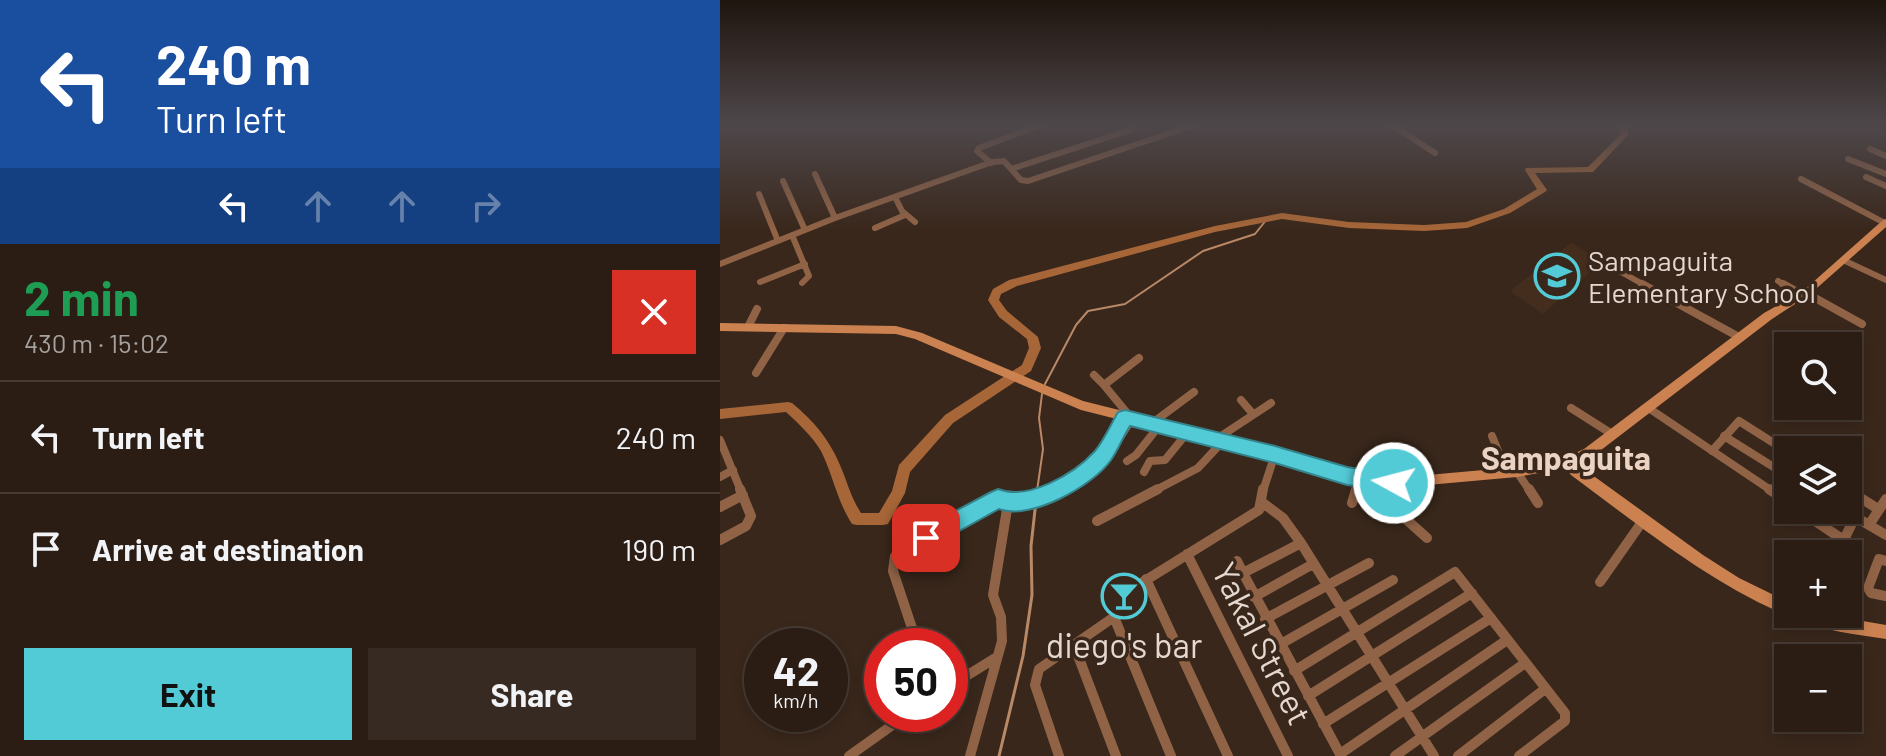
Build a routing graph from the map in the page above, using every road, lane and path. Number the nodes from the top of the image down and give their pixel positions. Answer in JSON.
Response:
{"nodes":[{"id":1,"x":988,"y":160,"type":"edge"},
{"id":2,"x":1038,"y":160,"type":"edge"},
{"id":3,"x":1089,"y":160,"type":"edge"},
{"id":4,"x":1851,"y":160,"type":"edge"},
{"id":5,"x":991,"y":163,"type":"junction"},
{"id":6,"x":1011,"y":169,"type":"junction"},
{"id":7,"x":815,"y":174,"type":"dead end"},
{"id":8,"x":1886,"y":174,"type":"edge"},
{"id":9,"x":1866,"y":177,"type":"dead end"},
{"id":10,"x":1801,"y":179,"type":"dead end"},
{"id":11,"x":783,"y":181,"type":"dead end"},
{"id":12,"x":1886,"y":186,"type":"edge"},
{"id":13,"x":759,"y":194,"type":"dead end"},
{"id":14,"x":895,"y":197,"type":"junction"},
{"id":15,"x":905,"y":215,"type":"junction"},
{"id":16,"x":835,"y":218,"type":"junction"},
{"id":17,"x":915,"y":222,"type":"dead end"},
{"id":18,"x":1885,"y":222,"type":"edge"},
{"id":19,"x":875,"y":228,"type":"dead end"},
{"id":20,"x":805,"y":230,"type":"junction"},
{"id":21,"x":792,"y":235,"type":"junction"},
{"id":22,"x":778,"y":241,"type":"junction"},
{"id":23,"x":1843,"y":260,"type":"junction"},
{"id":24,"x":721,"y":261,"type":"edge"},
{"id":25,"x":805,"y":264,"type":"junction"},
{"id":26,"x":1607,"y":264,"type":"dead end"},
{"id":27,"x":1886,"y":280,"type":"edge"},
{"id":28,"x":1778,"y":281,"type":"dead end"},
{"id":29,"x":760,"y":282,"type":"dead end"},
{"id":30,"x":802,"y":283,"type":"dead end"},
{"id":31,"x":1804,"y":294,"type":"junction"},
{"id":32,"x":757,"y":309,"type":"dead end"},
{"id":33,"x":1862,"y":324,"type":"dead end"},
{"id":34,"x":720,"y":327,"type":"edge"},
{"id":35,"x":748,"y":327,"type":"junction"},
{"id":36,"x":784,"y":328,"type":"junction"},
{"id":37,"x":1739,"y":337,"type":"junction"},
{"id":38,"x":1139,"y":358,"type":"dead end"},
{"id":39,"x":756,"y":373,"type":"dead end"},
{"id":40,"x":1094,"y":375,"type":"dead end"},
{"id":41,"x":1104,"y":385,"type":"junction"},
{"id":42,"x":1194,"y":392,"type":"dead end"},
{"id":43,"x":1241,"y":400,"type":"dead end"},
{"id":44,"x":1271,"y":403,"type":"dead end"},
{"id":45,"x":1647,"y":407,"type":"junction"},
{"id":46,"x":1571,"y":408,"type":"dead end"},
{"id":47,"x":1253,"y":414,"type":"junction"},
{"id":48,"x":1129,"y":418,"type":"junction"},
{"id":49,"x":1155,"y":425,"type":"junction"},
{"id":50,"x":1187,"y":433,"type":"junction"},
{"id":51,"x":1612,"y":434,"type":"junction"},
{"id":52,"x":1492,"y":436,"type":"dead end"},
{"id":53,"x":1724,"y":436,"type":"junction"},
{"id":54,"x":1219,"y":440,"type":"junction"},
{"id":55,"x":1774,"y":443,"type":"edge"},
{"id":56,"x":722,"y":446,"type":"edge"},
{"id":57,"x":1712,"y":451,"type":"junction"},
{"id":58,"x":1275,"y":454,"type":"junction"},
{"id":59,"x":1127,"y":461,"type":"dead end"},
{"id":60,"x":1568,"y":462,"type":"junction"},
{"id":61,"x":1399,"y":465,"type":"dead end"},
{"id":62,"x":1774,"y":467,"type":"edge"},
{"id":63,"x":733,"y":470,"type":"junction"},
{"id":64,"x":1144,"y":472,"type":"dead end"},
{"id":65,"x":1512,"y":472,"type":"junction"},
{"id":66,"x":720,"y":477,"type":"edge"},
{"id":67,"x":1359,"y":478,"type":"junction"},
{"id":68,"x":1389,"y":483,"type":"junction"},
{"id":69,"x":1774,"y":493,"type":"edge"},
{"id":70,"x":743,"y":495,"type":"junction"},
{"id":71,"x":1862,"y":497,"type":"edge"},
{"id":72,"x":1008,"y":503,"type":"junction"},
{"id":73,"x":1263,"y":503,"type":"junction"},
{"id":74,"x":1352,"y":503,"type":"dead end"},
{"id":75,"x":1538,"y":503,"type":"dead end"},
{"id":76,"x":1882,"y":506,"type":"edge"},
{"id":77,"x":720,"y":507,"type":"edge"},
{"id":78,"x":1097,"y":521,"type":"dead end"},
{"id":79,"x":1862,"y":521,"type":"edge"},
{"id":80,"x":1642,"y":522,"type":"junction"},
{"id":81,"x":1820,"y":524,"type":"edge"},
{"id":82,"x":1851,"y":524,"type":"edge"},
{"id":83,"x":1869,"y":525,"type":"junction"},
{"id":84,"x":1886,"y":535,"type":"edge"},
{"id":85,"x":1427,"y":538,"type":"dead end"},
{"id":86,"x":1842,"y":539,"type":"joint"},
{"id":87,"x":720,"y":540,"type":"edge"},
{"id":88,"x":1301,"y":543,"type":"junction"},
{"id":89,"x":1187,"y":554,"type":"junction"},
{"id":90,"x":1237,"y":561,"type":"dead end"},
{"id":91,"x":1886,"y":561,"type":"edge"},
{"id":92,"x":1369,"y":563,"type":"dead end"},
{"id":93,"x":1313,"y":564,"type":"junction"},
{"id":94,"x":1243,"y":573,"type":"junction"},
{"id":95,"x":1146,"y":579,"type":"junction"},
{"id":96,"x":1393,"y":580,"type":"dead end"},
{"id":97,"x":1600,"y":582,"type":"dead end"},
{"id":98,"x":1328,"y":587,"type":"junction"},
{"id":99,"x":1472,"y":593,"type":"junction"},
{"id":100,"x":1886,"y":596,"type":"edge"},
{"id":101,"x":1254,"y":597,"type":"junction"},
{"id":102,"x":1774,"y":602,"type":"edge"},
{"id":103,"x":1341,"y":609,"type":"junction"},
{"id":104,"x":1114,"y":617,"type":"junction"},
{"id":105,"x":1491,"y":618,"type":"junction"},
{"id":106,"x":1265,"y":619,"type":"junction"},
{"id":107,"x":912,"y":628,"type":"edge"},
{"id":108,"x":1862,"y":628,"type":"edge"},
{"id":109,"x":1886,"y":632,"type":"edge"},
{"id":110,"x":1357,"y":633,"type":"junction"},
{"id":111,"x":1507,"y":640,"type":"junction"},
{"id":112,"x":1074,"y":645,"type":"junction"},
{"id":113,"x":1279,"y":645,"type":"junction"},
{"id":114,"x":998,"y":656,"type":"junction"},
{"id":115,"x":1371,"y":657,"type":"junction"},
{"id":116,"x":1525,"y":663,"type":"junction"},
{"id":117,"x":1294,"y":671,"type":"junction"},
{"id":118,"x":968,"y":675,"type":"edge"},
{"id":119,"x":1387,"y":682,"type":"junction"},
{"id":120,"x":1545,"y":689,"type":"junction"},
{"id":121,"x":1308,"y":696,"type":"junction"},
{"id":122,"x":1404,"y":709,"type":"junction"},
{"id":123,"x":1323,"y":724,"type":"junction"},
{"id":124,"x":883,"y":732,"type":"edge"},
{"id":125,"x":1422,"y":738,"type":"junction"},
{"id":126,"x":1341,"y":755,"type":"edge"},
{"id":127,"x":849,"y":756,"type":"edge"},
{"id":128,"x":970,"y":756,"type":"edge"},
{"id":129,"x":1059,"y":756,"type":"edge"},
{"id":130,"x":1116,"y":756,"type":"edge"},
{"id":131,"x":1171,"y":756,"type":"edge"},
{"id":132,"x":1228,"y":756,"type":"edge"},
{"id":133,"x":1288,"y":756,"type":"edge"},
{"id":134,"x":1395,"y":756,"type":"edge"},
{"id":135,"x":1434,"y":756,"type":"edge"},
{"id":136,"x":1458,"y":756,"type":"edge"},
{"id":137,"x":1519,"y":756,"type":"edge"}],
"edges":[{"from":1,"to":5,"type":"street"},
{"from":2,"to":6,"type":"street"},
{"from":3,"to":6,"type":"street"},
{"from":4,"to":8,"type":"street"},
{"from":5,"to":6,"type":"street"},
{"from":5,"to":14,"type":"street"},
{"from":7,"to":16,"type":"street"},
{"from":9,"to":12,"type":"street"},
{"from":10,"to":18,"type":"street"},
{"from":11,"to":20,"type":"street"},
{"from":13,"to":22,"type":"street"},
{"from":14,"to":15,"type":"street"},
{"from":14,"to":16,"type":"street"},
{"from":15,"to":17,"type":"street"},
{"from":15,"to":19,"type":"street"},
{"from":16,"to":20,"type":"street"},
{"from":18,"to":23,"type":"main road"},
{"from":20,"to":21,"type":"street"},
{"from":21,"to":22,"type":"street"},
{"from":21,"to":25,"type":"street"},
{"from":22,"to":24,"type":"street"},
{"from":23,"to":27,"type":"street"},
{"from":23,"to":31,"type":"main road"},
{"from":25,"to":29,"type":"street"},
{"from":25,"to":30,"type":"street"},
{"from":26,"to":37,"type":"street"},
{"from":28,"to":31,"type":"street"},
{"from":31,"to":33,"type":"street"},
{"from":31,"to":37,"type":"main road"},
{"from":32,"to":35,"type":"street"},
{"from":34,"to":35,"type":"main road"},
{"from":35,"to":36,"type":"main road"},
{"from":36,"to":39,"type":"street"},
{"from":36,"to":48,"type":"main road"},
{"from":37,"to":45,"type":"main road"},
{"from":38,"to":41,"type":"street"},
{"from":40,"to":41,"type":"street"},
{"from":41,"to":48,"type":"street"},
{"from":42,"to":49,"type":"street"},
{"from":43,"to":47,"type":"street"},
{"from":44,"to":47,"type":"street"},
{"from":45,"to":51,"type":"main road"},
{"from":45,"to":57,"type":"street"},
{"from":46,"to":51,"type":"street"},
{"from":47,"to":54,"type":"street"},
{"from":48,"to":49,"type":"main road"},
{"from":48,"to":72,"type":"street"},
{"from":49,"to":50,"type":"main road"},
{"from":49,"to":59,"type":"street"},
{"from":50,"to":54,"type":"main road"},
{"from":50,"to":64,"type":"street"},
{"from":51,"to":60,"type":"main road"},
{"from":52,"to":65,"type":"street"},
{"from":53,"to":55,"type":"street"},
{"from":53,"to":57,"type":"street"},
{"from":53,"to":62,"type":"street"},
{"from":54,"to":58,"type":"main road"},
{"from":54,"to":78,"type":"street"},
{"from":56,"to":63,"type":"street"},
{"from":57,"to":69,"type":"street"},
{"from":58,"to":67,"type":"main road"},
{"from":58,"to":73,"type":"street"},
{"from":60,"to":65,"type":"main road"},
{"from":60,"to":80,"type":"main road"},
{"from":61,"to":68,"type":"street"},
{"from":63,"to":66,"type":"street"},
{"from":63,"to":70,"type":"street"},
{"from":65,"to":68,"type":"main road"},
{"from":65,"to":75,"type":"street"},
{"from":67,"to":68,"type":"main road"},
{"from":67,"to":74,"type":"street"},
{"from":68,"to":85,"type":"street"},
{"from":70,"to":77,"type":"street"},
{"from":70,"to":87,"type":"street"},
{"from":71,"to":76,"type":"street"},
{"from":72,"to":107,"type":"street"},
{"from":72,"to":114,"type":"street"},
{"from":73,"to":88,"type":"street"},
{"from":73,"to":89,"type":"street"},
{"from":76,"to":83,"type":"street"},
{"from":79,"to":83,"type":"street"},
{"from":80,"to":97,"type":"street"},
{"from":80,"to":102,"type":"main road"},
{"from":81,"to":86,"type":"street"},
{"from":82,"to":86,"type":"street"},
{"from":83,"to":84,"type":"street"},
{"from":88,"to":93,"type":"street"},
{"from":88,"to":94,"type":"street"},
{"from":89,"to":95,"type":"street"},
{"from":89,"to":133,"type":"street","name":"Yakal Street"},
{"from":90,"to":94,"type":"street"},
{"from":91,"to":100,"type":"street"},
{"from":92,"to":98,"type":"street"},
{"from":93,"to":98,"type":"street"},
{"from":93,"to":101,"type":"street"},
{"from":94,"to":101,"type":"street"},
{"from":95,"to":104,"type":"street"},
{"from":95,"to":132,"type":"street"},
{"from":96,"to":103,"type":"street"},
{"from":98,"to":103,"type":"street"},
{"from":98,"to":106,"type":"street"},
{"from":99,"to":105,"type":"street"},
{"from":99,"to":110,"type":"street"},
{"from":99,"to":115,"type":"street"},
{"from":101,"to":106,"type":"street"},
{"from":103,"to":110,"type":"street"},
{"from":103,"to":113,"type":"street"},
{"from":104,"to":112,"type":"street"},
{"from":104,"to":131,"type":"street"},
{"from":105,"to":111,"type":"street"},
{"from":105,"to":119,"type":"street"},
{"from":106,"to":113,"type":"street"},
{"from":108,"to":109,"type":"main road"},
{"from":110,"to":115,"type":"street"},
{"from":110,"to":117,"type":"street"},
{"from":111,"to":116,"type":"street"},
{"from":111,"to":122,"type":"street"},
{"from":112,"to":129,"type":"street"},
{"from":112,"to":130,"type":"street"},
{"from":113,"to":117,"type":"street"},
{"from":114,"to":118,"type":"street"},
{"from":114,"to":128,"type":"street"},
{"from":115,"to":119,"type":"street"},
{"from":115,"to":121,"type":"street"},
{"from":116,"to":120,"type":"street"},
{"from":116,"to":125,"type":"street"},
{"from":117,"to":121,"type":"street"},
{"from":119,"to":122,"type":"street"},
{"from":119,"to":123,"type":"street"},
{"from":120,"to":136,"type":"street"},
{"from":120,"to":137,"type":"street"},
{"from":121,"to":123,"type":"street"},
{"from":122,"to":125,"type":"street"},
{"from":122,"to":126,"type":"street"},
{"from":123,"to":126,"type":"street"},
{"from":124,"to":127,"type":"street"},
{"from":125,"to":134,"type":"street"},
{"from":125,"to":135,"type":"street"}]}
